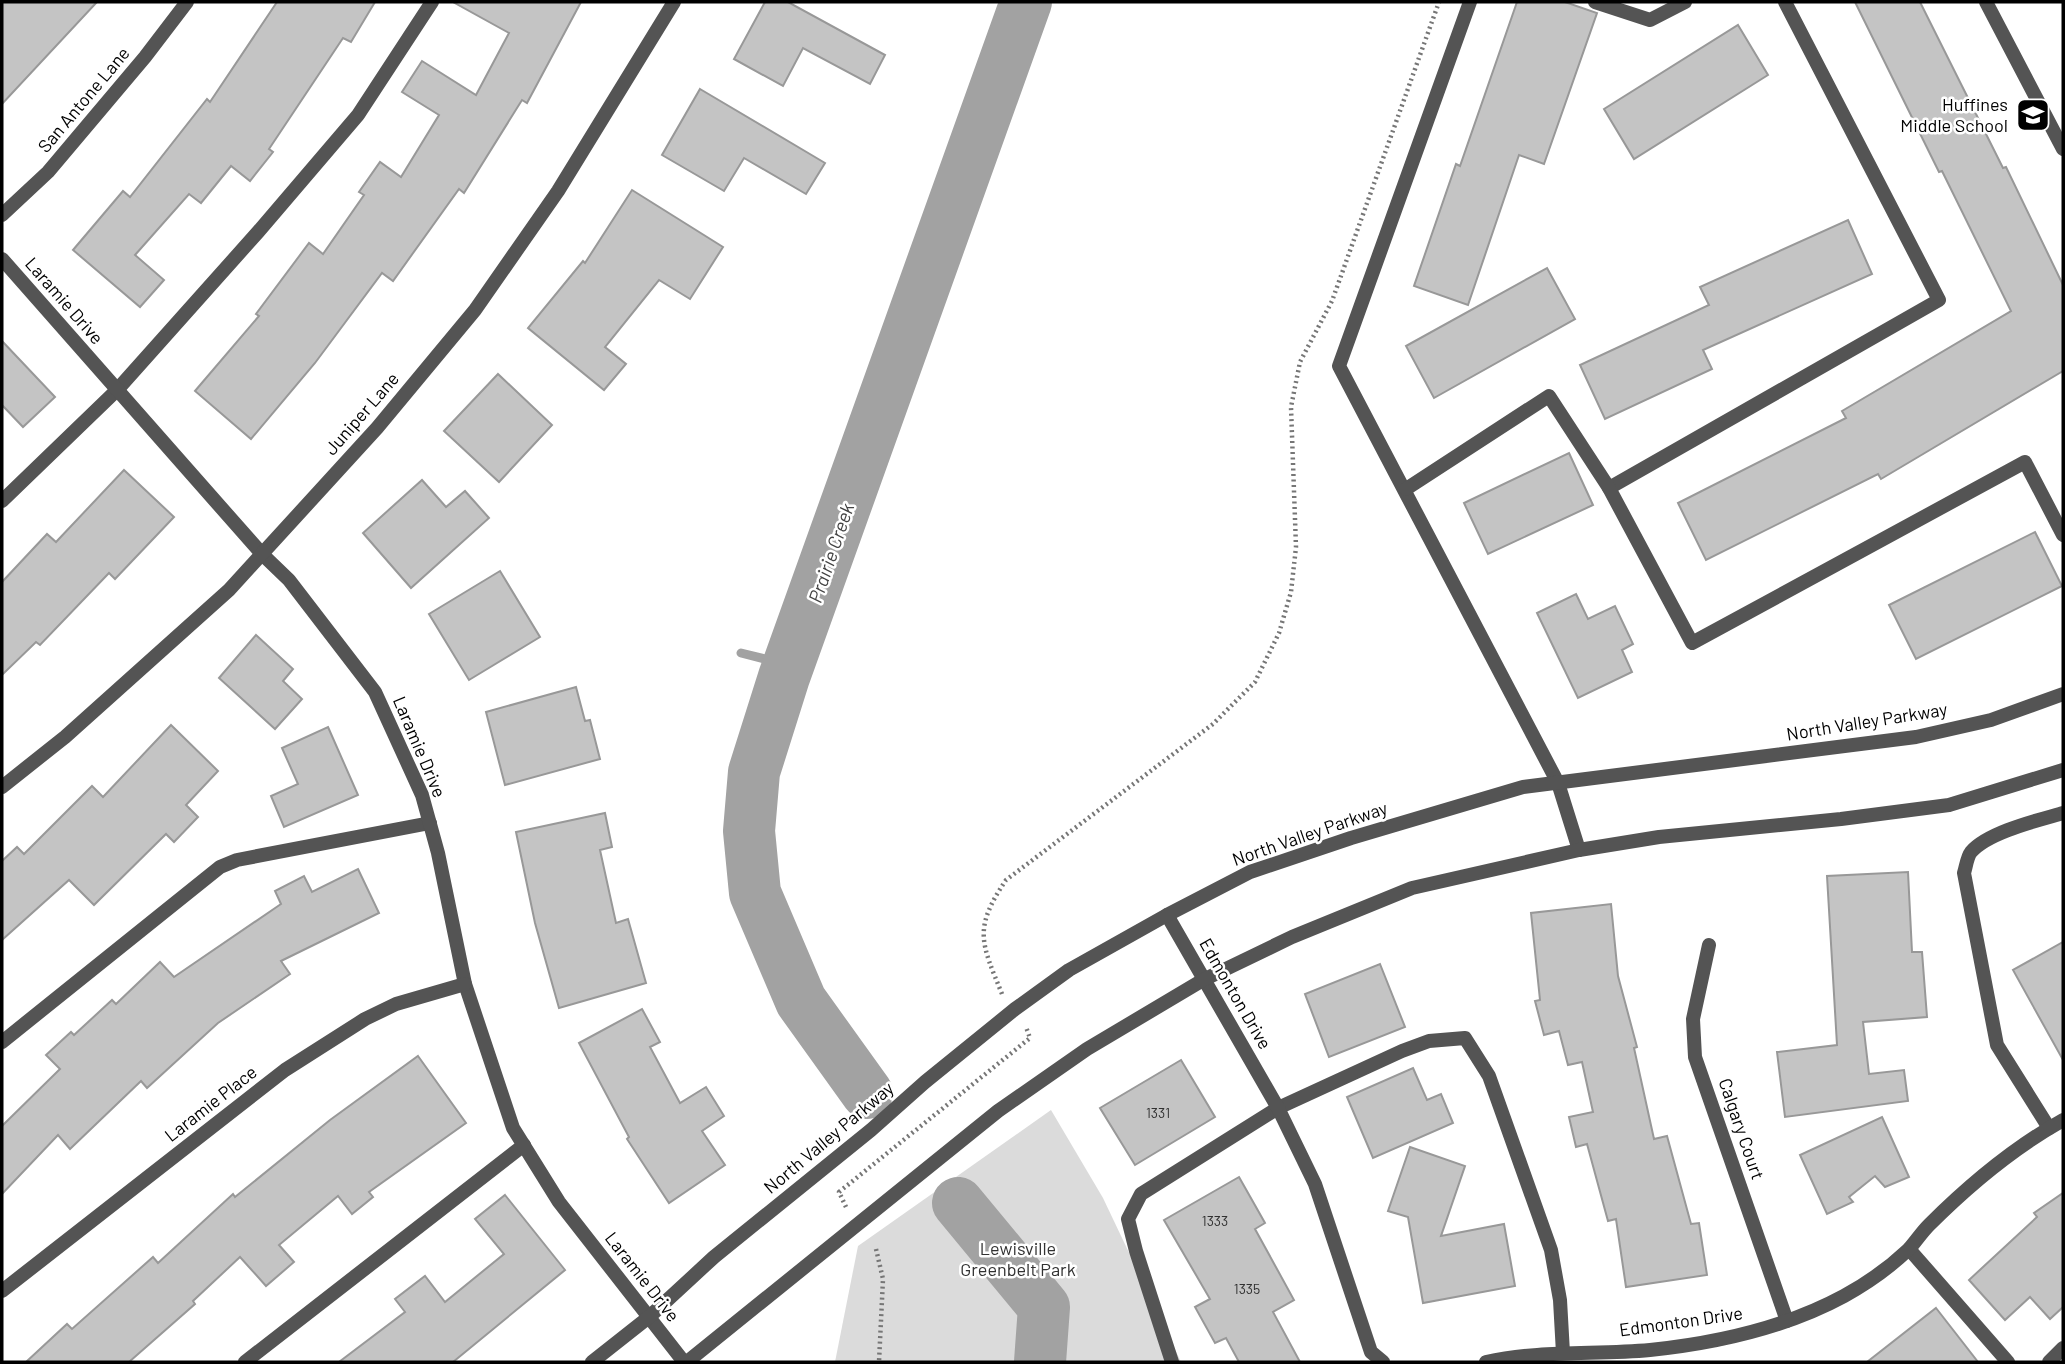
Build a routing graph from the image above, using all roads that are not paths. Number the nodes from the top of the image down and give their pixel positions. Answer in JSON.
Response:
{"nodes":[{"id":1,"x":187,"y":2,"type":"edge"},
{"id":2,"x":432,"y":2,"type":"edge"},
{"id":3,"x":674,"y":2,"type":"edge"},
{"id":4,"x":1470,"y":2,"type":"edge"},
{"id":5,"x":1595,"y":2,"type":"edge"},
{"id":6,"x":1685,"y":2,"type":"edge"},
{"id":7,"x":1785,"y":2,"type":"edge"},
{"id":8,"x":1986,"y":2,"type":"edge"},
{"id":9,"x":2063,"y":149,"type":"edge"},
{"id":10,"x":2,"y":215,"type":"edge"},
{"id":11,"x":2,"y":259,"type":"edge"},
{"id":12,"x":117,"y":390,"type":"junction"},
{"id":13,"x":1609,"y":488,"type":"junction"},
{"id":14,"x":1406,"y":489,"type":"junction"},
{"id":15,"x":2,"y":501,"type":"edge"},
{"id":16,"x":2063,"y":535,"type":"edge"},
{"id":17,"x":262,"y":554,"type":"junction"},
{"id":18,"x":2063,"y":694,"type":"edge"},
{"id":19,"x":2063,"y":770,"type":"edge"},
{"id":20,"x":1558,"y":783,"type":"junction"},
{"id":21,"x":2,"y":787,"type":"edge"},
{"id":22,"x":2063,"y":813,"type":"edge"},
{"id":23,"x":430,"y":823,"type":"junction"},
{"id":24,"x":1579,"y":850,"type":"junction"},
{"id":25,"x":1167,"y":915,"type":"junction"},
{"id":26,"x":1709,"y":944,"type":"dead end"},
{"id":27,"x":1203,"y":980,"type":"junction"},
{"id":28,"x":464,"y":984,"type":"junction"},
{"id":29,"x":2,"y":1042,"type":"edge"},
{"id":30,"x":1278,"y":1108,"type":"junction"},
{"id":31,"x":2063,"y":1120,"type":"edge"},
{"id":32,"x":2049,"y":1128,"type":"junction"},
{"id":33,"x":524,"y":1145,"type":"junction"},
{"id":34,"x":1909,"y":1249,"type":"junction"},
{"id":35,"x":2,"y":1291,"type":"edge"},
{"id":36,"x":649,"y":1317,"type":"junction"},
{"id":37,"x":1787,"y":1321,"type":"junction"},
{"id":38,"x":2063,"y":1348,"type":"edge"},
{"id":39,"x":1563,"y":1353,"type":"junction"},
{"id":40,"x":245,"y":1362,"type":"edge"},
{"id":41,"x":592,"y":1362,"type":"edge"},
{"id":42,"x":685,"y":1362,"type":"edge"},
{"id":43,"x":1172,"y":1362,"type":"edge"},
{"id":44,"x":1383,"y":1362,"type":"edge"},
{"id":45,"x":1486,"y":1362,"type":"edge"},
{"id":46,"x":2008,"y":1362,"type":"edge"},
{"id":47,"x":2049,"y":1362,"type":"edge"}],
"edges":[{"from":1,"to":10,"type":"street","name":"San Antone Lane"},
{"from":2,"to":12,"type":"street"},
{"from":3,"to":17,"type":"street","name":"Juniper Lane"},
{"from":4,"to":14,"type":"street"},
{"from":5,"to":6,"type":"street"},
{"from":7,"to":13,"type":"street"},
{"from":8,"to":9,"type":"street"},
{"from":11,"to":12,"type":"street","name":"Laramie Drive"},
{"from":12,"to":15,"type":"street"},
{"from":12,"to":17,"type":"street","name":"Laramie Drive"},
{"from":13,"to":14,"type":"street"},
{"from":13,"to":16,"type":"street"},
{"from":14,"to":20,"type":"street"},
{"from":17,"to":21,"type":"street","name":"Juniper Lane"},
{"from":17,"to":23,"type":"street","name":"Laramie Drive"},
{"from":18,"to":20,"type":"street","name":"North Valley Parkway"},
{"from":19,"to":24,"type":"street"},
{"from":20,"to":24,"type":"street"},
{"from":20,"to":25,"type":"street","name":"North Valley Parkway"},
{"from":22,"to":32,"type":"street"},
{"from":23,"to":28,"type":"street","name":"Laramie Drive"},
{"from":23,"to":29,"type":"street"},
{"from":24,"to":27,"type":"street"},
{"from":25,"to":27,"type":"street","name":"Edmonton Drive"},
{"from":25,"to":36,"type":"street","name":"North Valley Parkway"},
{"from":26,"to":37,"type":"street","name":"Calgary Court"},
{"from":27,"to":30,"type":"street","name":"Edmonton Drive"},
{"from":27,"to":42,"type":"street"},
{"from":28,"to":33,"type":"street","name":"Laramie Drive"},
{"from":28,"to":35,"type":"street","name":"Laramie Place"},
{"from":30,"to":39,"type":"street"},
{"from":30,"to":43,"type":"street"},
{"from":30,"to":44,"type":"street","name":"Edmonton Drive"},
{"from":31,"to":32,"type":"street","name":"Edmonton Drive"},
{"from":32,"to":34,"type":"street","name":"Edmonton Drive"},
{"from":33,"to":36,"type":"street","name":"Laramie Drive"},
{"from":33,"to":40,"type":"street"},
{"from":34,"to":37,"type":"street","name":"Edmonton Drive"},
{"from":34,"to":46,"type":"street"},
{"from":36,"to":41,"type":"street","name":"North Valley Parkway"},
{"from":36,"to":42,"type":"street","name":"Laramie Drive"},
{"from":37,"to":39,"type":"street","name":"Edmonton Drive"},
{"from":38,"to":47,"type":"street"},
{"from":39,"to":45,"type":"street","name":"Edmonton Drive"}]}
